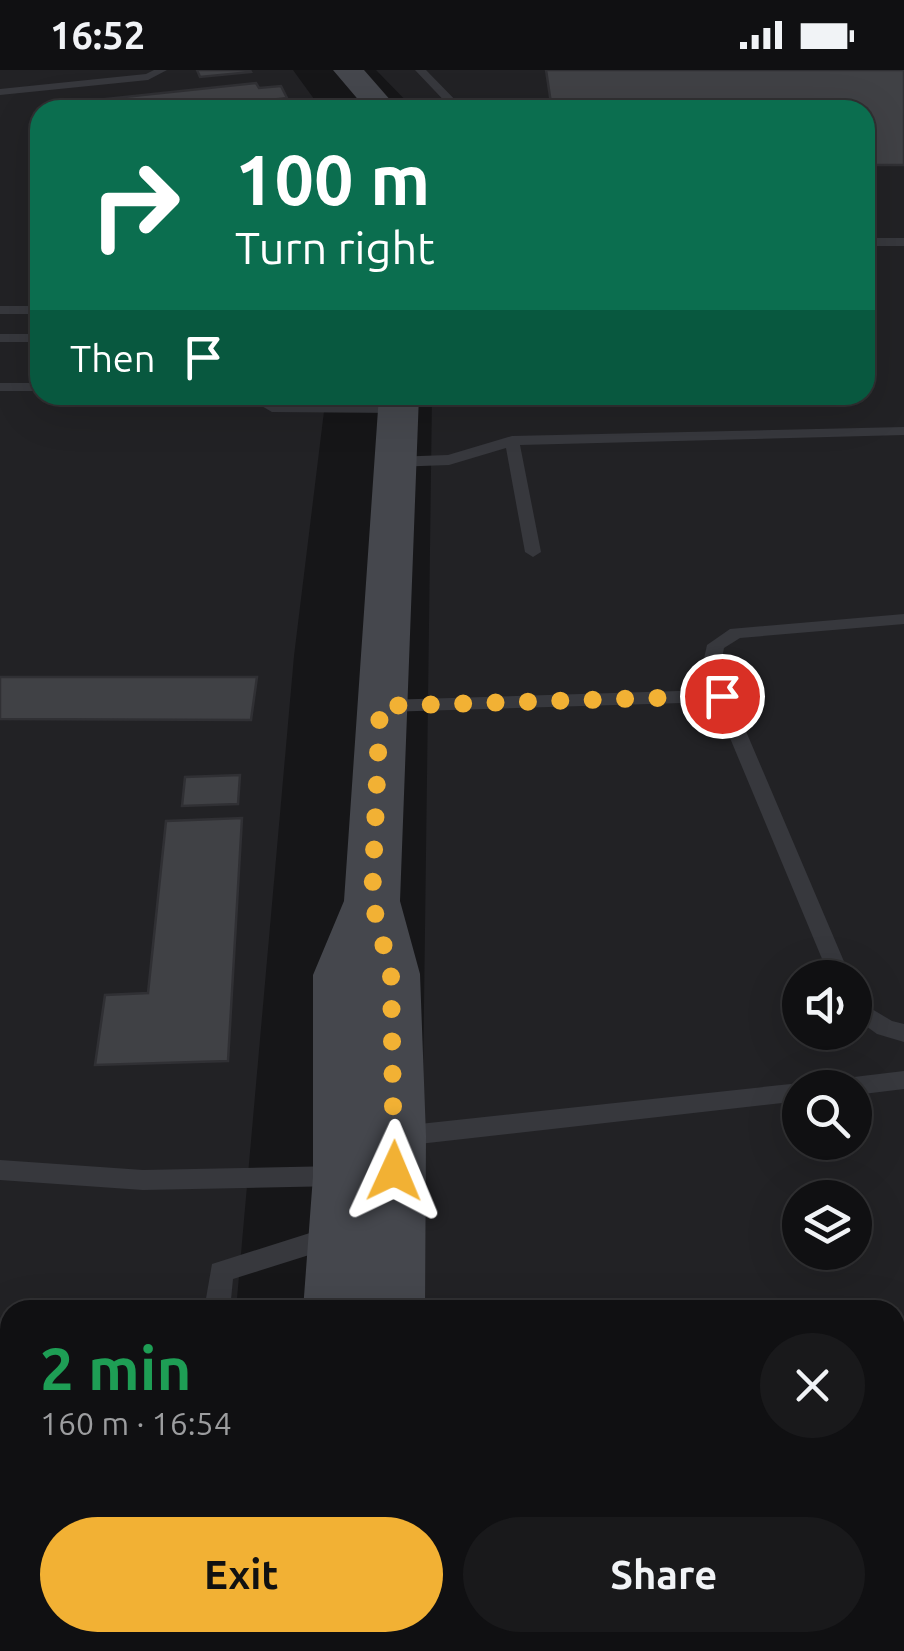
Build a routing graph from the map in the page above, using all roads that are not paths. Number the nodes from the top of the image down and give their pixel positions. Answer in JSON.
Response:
{"nodes":[{"id":1,"x":62,"y":70,"type":"edge"},
{"id":2,"x":162,"y":70,"type":"edge"},
{"id":3,"x":348,"y":70,"type":"edge"},
{"id":4,"x":420,"y":70,"type":"edge"},
{"id":5,"x":74,"y":84,"type":"junction"},
{"id":6,"x":0,"y":92,"type":"edge"},
{"id":7,"x":375,"y":100,"type":"edge"},
{"id":8,"x":449,"y":100,"type":"edge"},
{"id":9,"x":875,"y":242,"type":"edge"},
{"id":10,"x":904,"y":242,"type":"edge"},
{"id":11,"x":0,"y":310,"type":"edge"},
{"id":12,"x":30,"y":310,"type":"edge"},
{"id":13,"x":0,"y":338,"type":"edge"},
{"id":14,"x":30,"y":338,"type":"edge"},
{"id":15,"x":0,"y":387,"type":"edge"},
{"id":16,"x":30,"y":387,"type":"edge"},
{"id":17,"x":267,"y":405,"type":"edge"},
{"id":18,"x":335,"y":405,"type":"edge"},
{"id":19,"x":398,"y":405,"type":"edge"},
{"id":20,"x":904,"y":431,"type":"edge"},
{"id":21,"x":512,"y":441,"type":"junction"},
{"id":22,"x":393,"y":462,"type":"junction"},
{"id":23,"x":533,"y":552,"type":"dead end"},
{"id":24,"x":904,"y":620,"type":"edge"},
{"id":25,"x":722,"y":696,"type":"junction"},
{"id":26,"x":380,"y":706,"type":"junction"},
{"id":27,"x":372,"y":901,"type":"junction"},
{"id":28,"x":833,"y":960,"type":"edge"},
{"id":29,"x":872,"y":1019,"type":"edge"},
{"id":30,"x":904,"y":1033,"type":"edge"},
{"id":31,"x":904,"y":1080,"type":"edge"},
{"id":32,"x":872,"y":1084,"type":"edge"},
{"id":33,"x":782,"y":1094,"type":"edge"},
{"id":34,"x":394,"y":1136,"type":"junction"},
{"id":35,"x":0,"y":1170,"type":"edge"},
{"id":36,"x":344,"y":1205,"type":"junction"},
{"id":37,"x":218,"y":1300,"type":"edge"},
{"id":38,"x":339,"y":1300,"type":"edge"},
{"id":39,"x":390,"y":1300,"type":"edge"}],
"edges":[{"from":1,"to":5,"type":"lane"},
{"from":2,"to":5,"type":"lane"},
{"from":3,"to":7,"type":"main road"},
{"from":4,"to":8,"type":"lane"},
{"from":5,"to":6,"type":"lane"},
{"from":9,"to":10,"type":"lane"},
{"from":11,"to":12,"type":"lane"},
{"from":13,"to":14,"type":"lane"},
{"from":15,"to":16,"type":"lane"},
{"from":17,"to":18,"type":"lane"},
{"from":19,"to":22,"type":"main road"},
{"from":20,"to":21,"type":"lane"},
{"from":21,"to":22,"type":"lane"},
{"from":21,"to":23,"type":"lane"},
{"from":22,"to":26,"type":"main road"},
{"from":24,"to":25,"type":"lane"},
{"from":25,"to":26,"type":"lane"},
{"from":25,"to":28,"type":"lane"},
{"from":26,"to":27,"type":"main road"},
{"from":27,"to":34,"type":"main road"},
{"from":27,"to":36,"type":"main road"},
{"from":29,"to":30,"type":"lane"},
{"from":31,"to":32,"type":"lane"},
{"from":33,"to":34,"type":"lane"},
{"from":34,"to":39,"type":"main road"},
{"from":35,"to":36,"type":"lane"},
{"from":36,"to":37,"type":"lane"},
{"from":36,"to":38,"type":"main road"}]}
